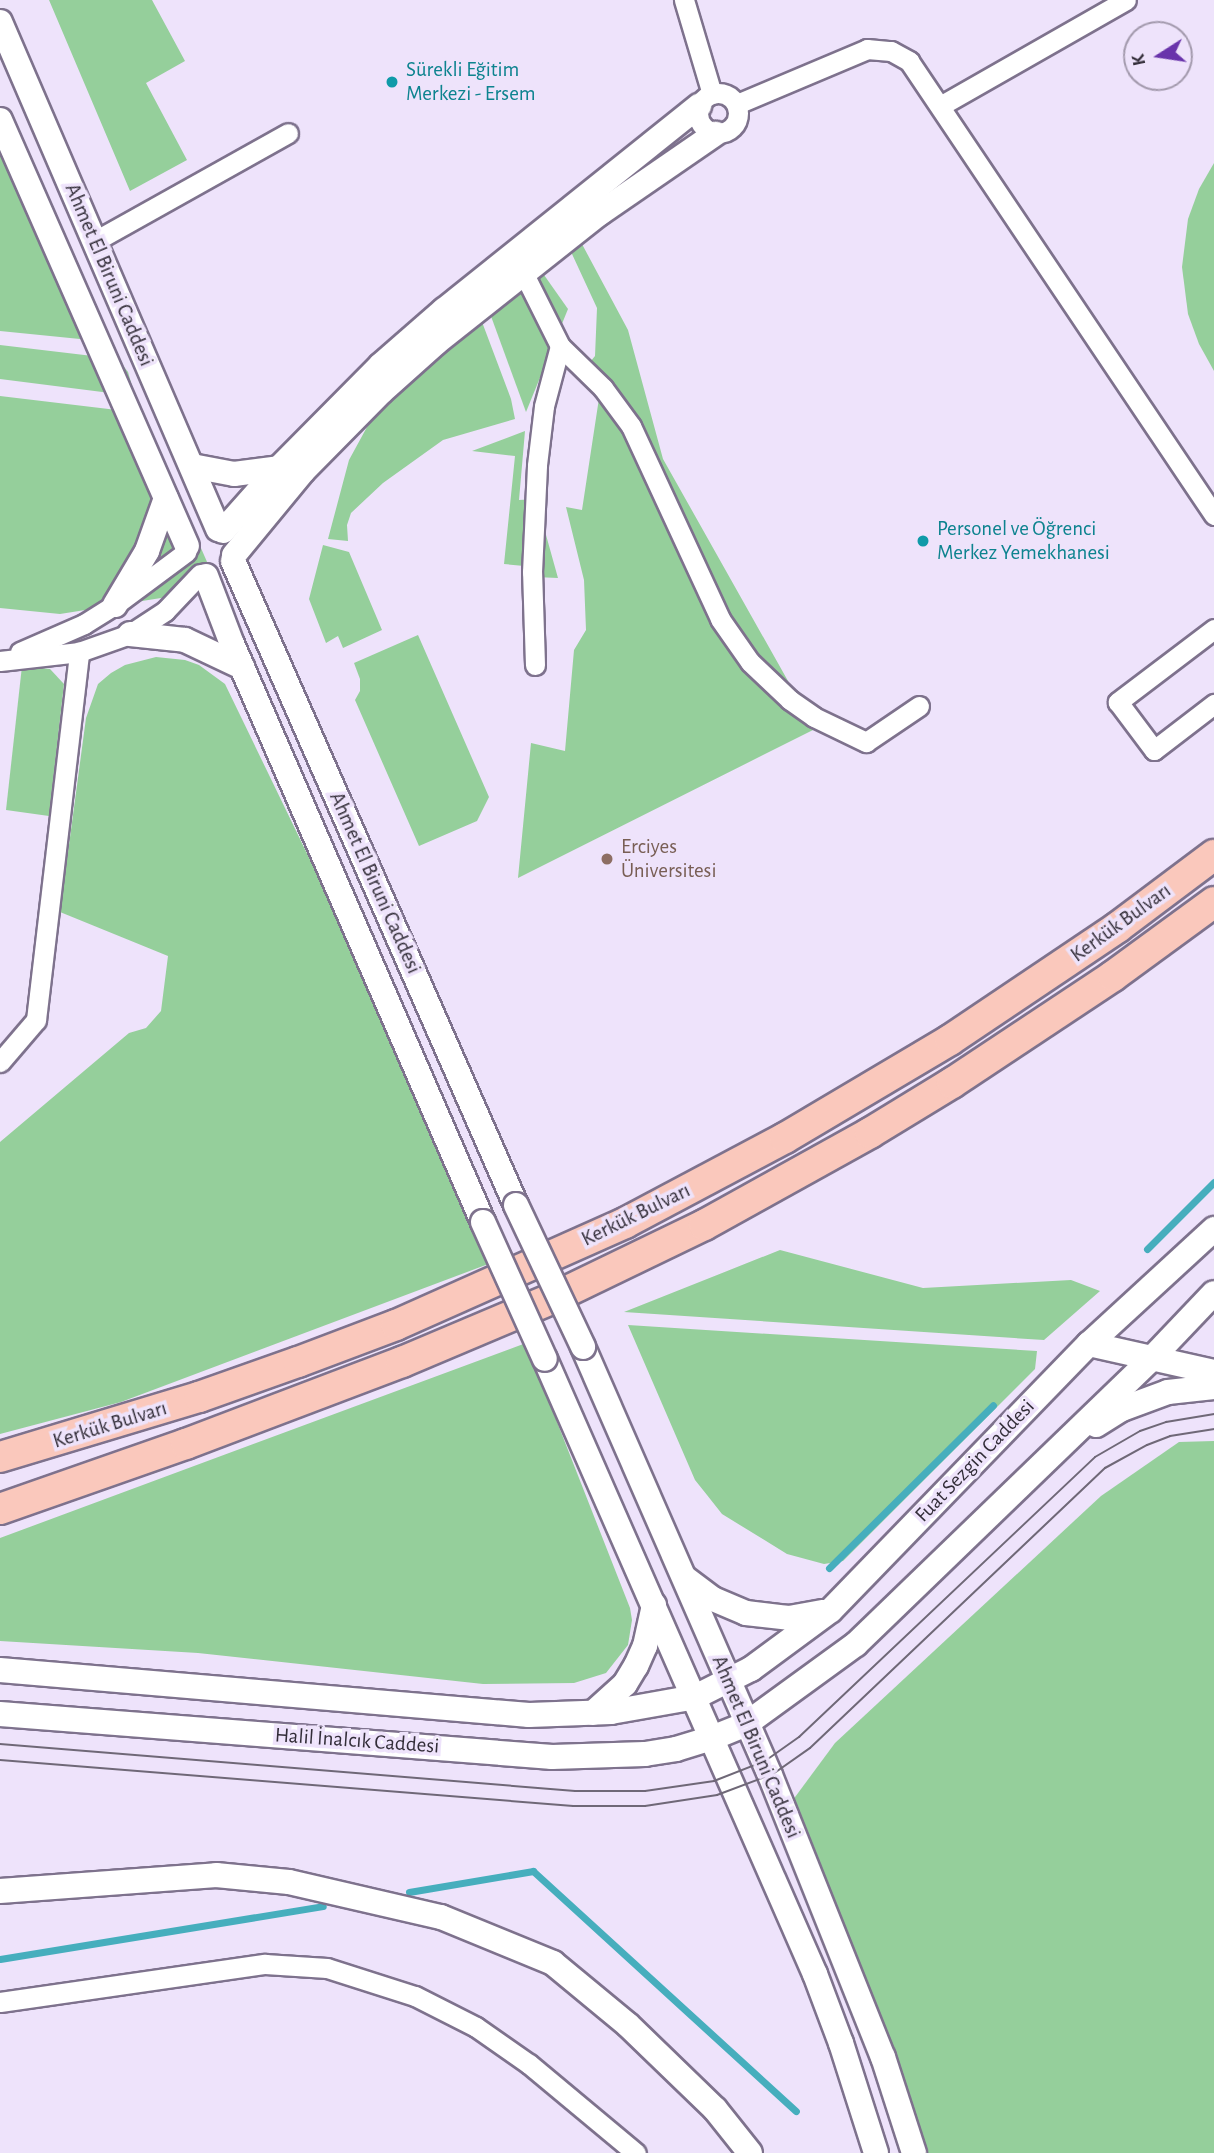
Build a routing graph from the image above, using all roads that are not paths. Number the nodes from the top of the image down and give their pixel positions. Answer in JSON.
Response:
{"nodes":[{"id":1,"x":684,"y":0,"type":"edge"},
{"id":2,"x":1126,"y":0,"type":"edge"},
{"id":3,"x":0,"y":22,"type":"edge"},
{"id":4,"x":706,"y":100,"type":"junction"},
{"id":5,"x":737,"y":104,"type":"junction"},
{"id":6,"x":940,"y":106,"type":"junction"},
{"id":7,"x":0,"y":120,"type":"edge"},
{"id":8,"x":288,"y":133,"type":"dead end"},
{"id":9,"x":715,"y":134,"type":"junction"},
{"id":10,"x":95,"y":242,"type":"junction"},
{"id":11,"x":523,"y":272,"type":"junction"},
{"id":12,"x":560,"y":346,"type":"junction"},
{"id":13,"x":192,"y":466,"type":"junction"},
{"id":14,"x":279,"y":468,"type":"junction"},
{"id":15,"x":166,"y":498,"type":"junction"},
{"id":16,"x":1214,"y":514,"type":"edge"},
{"id":17,"x":220,"y":530,"type":"junction"},
{"id":18,"x":186,"y":549,"type":"junction"},
{"id":19,"x":234,"y":558,"type":"junction"},
{"id":20,"x":203,"y":575,"type":"junction"},
{"id":21,"x":115,"y":604,"type":"junction"},
{"id":22,"x":1214,"y":629,"type":"edge"},
{"id":23,"x":130,"y":634,"type":"junction"},
{"id":24,"x":79,"y":652,"type":"junction"},
{"id":25,"x":0,"y":660,"type":"edge"},
{"id":26,"x":535,"y":665,"type":"dead end"},
{"id":27,"x":242,"y":667,"type":"junction"},
{"id":28,"x":1214,"y":704,"type":"edge"},
{"id":29,"x":919,"y":706,"type":"dead end"},
{"id":30,"x":1214,"y":855,"type":"edge"},
{"id":31,"x":1214,"y":902,"type":"edge"},
{"id":32,"x":0,"y":1062,"type":"edge"},
{"id":33,"x":1214,"y":1229,"type":"edge"},
{"id":34,"x":1214,"y":1293,"type":"edge"},
{"id":35,"x":1214,"y":1312,"type":"edge"},
{"id":36,"x":1214,"y":1319,"type":"edge"},
{"id":37,"x":1089,"y":1344,"type":"junction"},
{"id":38,"x":1153,"y":1357,"type":"junction"},
{"id":39,"x":1214,"y":1372,"type":"edge"},
{"id":40,"x":1214,"y":1387,"type":"edge"},
{"id":41,"x":1062,"y":1445,"type":"junction"},
{"id":42,"x":0,"y":1457,"type":"edge"},
{"id":43,"x":0,"y":1509,"type":"edge"},
{"id":44,"x":683,"y":1577,"type":"junction"},
{"id":45,"x":654,"y":1605,"type":"junction"},
{"id":46,"x":831,"y":1610,"type":"junction"},
{"id":47,"x":0,"y":1670,"type":"edge"},
{"id":48,"x":728,"y":1683,"type":"junction"},
{"id":49,"x":695,"y":1697,"type":"junction"},
{"id":50,"x":593,"y":1713,"type":"junction"},
{"id":51,"x":0,"y":1714,"type":"edge"},
{"id":52,"x":746,"y":1724,"type":"junction"},
{"id":53,"x":712,"y":1738,"type":"junction"},
{"id":54,"x":0,"y":1891,"type":"edge"},
{"id":55,"x":0,"y":2002,"type":"edge"},
{"id":56,"x":636,"y":2153,"type":"edge"},
{"id":57,"x":750,"y":2153,"type":"edge"},
{"id":58,"x":876,"y":2153,"type":"edge"},
{"id":59,"x":914,"y":2153,"type":"edge"}],
"edges":[{"from":1,"to":4,"type":"street"},
{"from":2,"to":6,"type":"street"},
{"from":3,"to":10,"type":"street","name":"Ahmet El Biruni Caddesi"},
{"from":4,"to":5,"type":"street"},
{"from":4,"to":9,"type":"street"},
{"from":4,"to":14,"type":"street"},
{"from":5,"to":6,"type":"street"},
{"from":5,"to":9,"type":"street"},
{"from":6,"to":16,"type":"street"},
{"from":7,"to":15,"type":"street","name":"Ahmet El Biruni Caddesi"},
{"from":8,"to":10,"type":"street"},
{"from":9,"to":11,"type":"street"},
{"from":10,"to":13,"type":"street","name":"Ahmet El Biruni Caddesi"},
{"from":11,"to":12,"type":"street"},
{"from":11,"to":19,"type":"street"},
{"from":12,"to":26,"type":"street"},
{"from":12,"to":29,"type":"street"},
{"from":13,"to":14,"type":"street"},
{"from":13,"to":17,"type":"street","name":"Ahmet El Biruni Caddesi"},
{"from":14,"to":17,"type":"street"},
{"from":15,"to":18,"type":"street","name":"Ahmet El Biruni Caddesi"},
{"from":15,"to":21,"type":"street"},
{"from":17,"to":18,"type":"street"},
{"from":17,"to":19,"type":"street"},
{"from":18,"to":20,"type":"street"},
{"from":18,"to":21,"type":"street"},
{"from":19,"to":20,"type":"street"},
{"from":19,"to":44,"type":"street","name":"Ahmet El Biruni Caddesi","bridge":true},
{"from":20,"to":23,"type":"street"},
{"from":20,"to":27,"type":"street","name":"Ahmet El Biruni Caddesi"},
{"from":21,"to":25,"type":"street"},
{"from":22,"to":28,"type":"street"},
{"from":23,"to":24,"type":"street"},
{"from":23,"to":27,"type":"street"},
{"from":24,"to":25,"type":"street"},
{"from":24,"to":32,"type":"street"},
{"from":27,"to":45,"type":"street","name":"Ahmet El Biruni Caddesi","bridge":true},
{"from":30,"to":42,"type":"main road","name":"Kerkük Bulvarı"},
{"from":31,"to":43,"type":"main road","name":"Kerkük Bulvarı"},
{"from":33,"to":37,"type":"street","name":"Fuat Sezgin Caddesi"},
{"from":34,"to":38,"type":"street"},
{"from":35,"to":36,"type":"street"},
{"from":37,"to":38,"type":"street"},
{"from":37,"to":46,"type":"street","name":"Fuat Sezgin Caddesi"},
{"from":38,"to":39,"type":"street"},
{"from":38,"to":41,"type":"street"},
{"from":40,"to":41,"type":"street"},
{"from":41,"to":52,"type":"street"},
{"from":44,"to":46,"type":"street"},
{"from":44,"to":48,"type":"street","name":"Ahmet El Biruni Caddesi"},
{"from":45,"to":49,"type":"street","name":"Ahmet El Biruni Caddesi"},
{"from":45,"to":50,"type":"street"},
{"from":46,"to":48,"type":"street","name":"Fuat Sezgin Caddesi"},
{"from":47,"to":50,"type":"street","name":"Halil İnalcık Caddesi"},
{"from":48,"to":49,"type":"street","name":"Fuat Sezgin Caddesi"},
{"from":48,"to":52,"type":"street","name":"Ahmet El Biruni Caddesi"},
{"from":49,"to":50,"type":"street","name":"Halil İnalcık Caddesi"},
{"from":49,"to":53,"type":"street","name":"Ahmet El Biruni Caddesi"},
{"from":51,"to":53,"type":"street","name":"Halil İnalcık Caddesi"},
{"from":52,"to":53,"type":"street","name":"Halil İnalcık Caddesi"},
{"from":52,"to":59,"type":"street","name":"Ahmet El Biruni Caddesi"},
{"from":53,"to":58,"type":"street","name":"Ahmet El Biruni Caddesi"},
{"from":54,"to":57,"type":"street"},
{"from":55,"to":56,"type":"street"}]}
